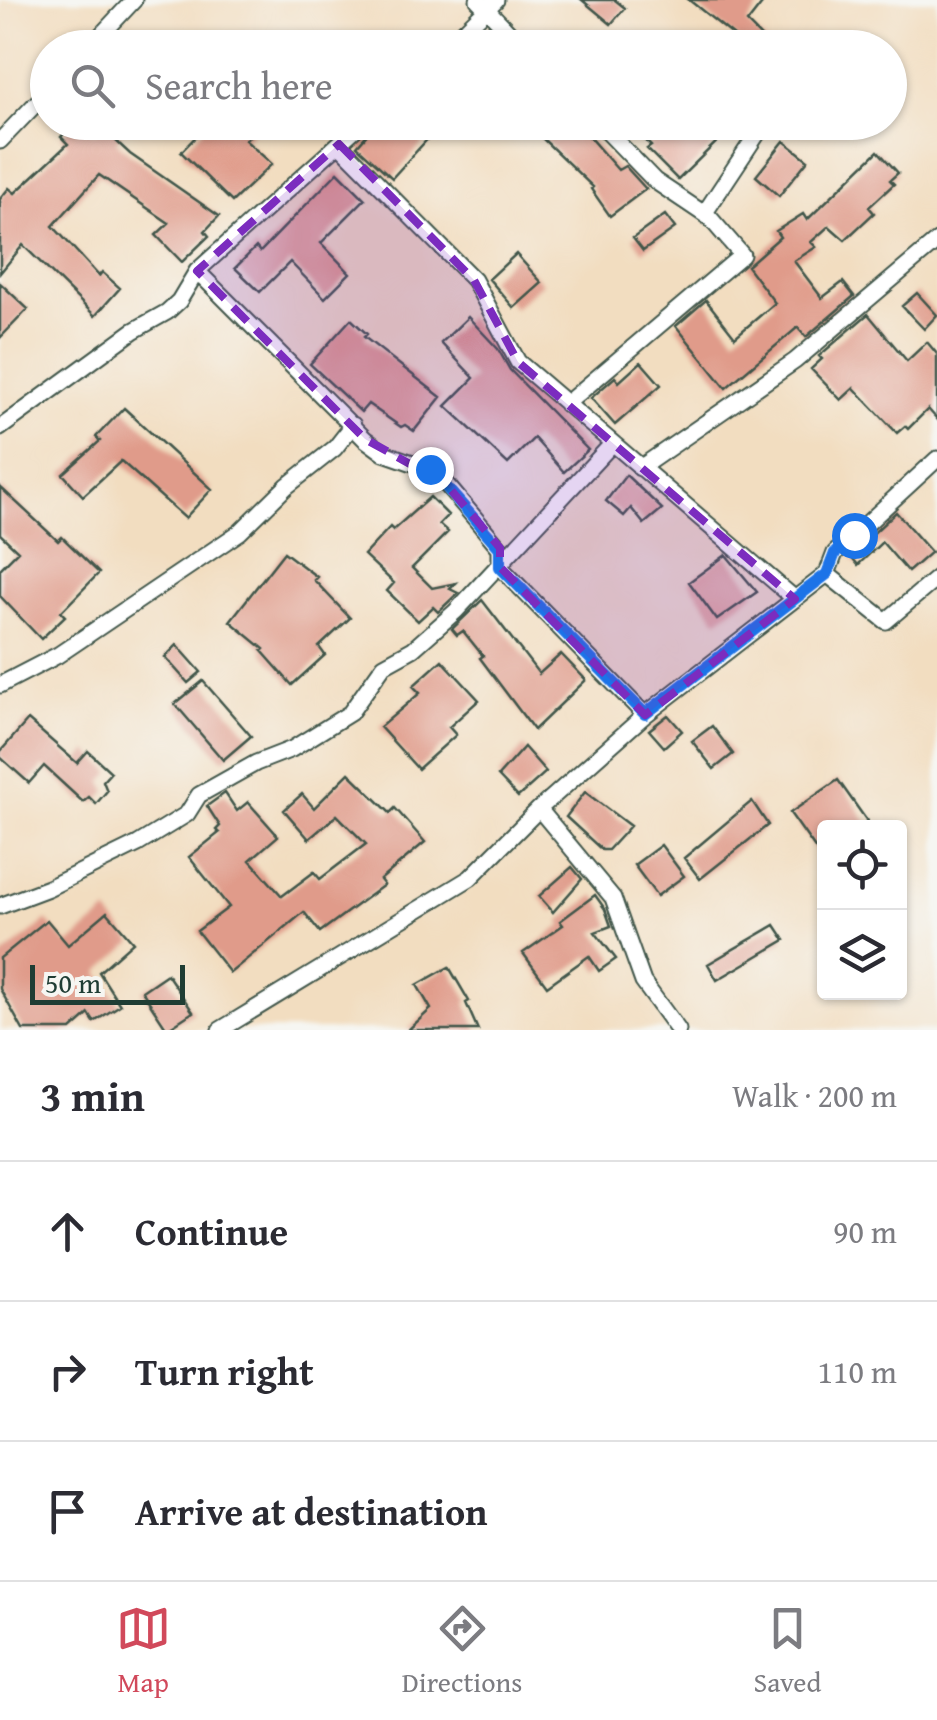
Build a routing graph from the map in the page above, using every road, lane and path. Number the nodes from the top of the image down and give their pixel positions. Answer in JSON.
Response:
{"nodes":[{"id":1,"x":134,"y":0,"type":"edge"},
{"id":2,"x":487,"y":3,"type":"edge"},
{"id":3,"x":106,"y":30,"type":"edge"},
{"id":4,"x":462,"y":30,"type":"edge"},
{"id":5,"x":509,"y":30,"type":"edge"},
{"id":6,"x":30,"y":109,"type":"edge"},
{"id":7,"x":0,"y":140,"type":"edge"},
{"id":8,"x":343,"y":140,"type":"edge"},
{"id":9,"x":616,"y":140,"type":"edge"},
{"id":10,"x":753,"y":140,"type":"edge"},
{"id":11,"x":339,"y":144,"type":"junction"},
{"id":12,"x":704,"y":214,"type":"junction"},
{"id":13,"x":937,"y":241,"type":"edge"},
{"id":14,"x":198,"y":272,"type":"junction"},
{"id":15,"x":566,"y":404,"type":"junction"},
{"id":16,"x":353,"y":425,"type":"junction"},
{"id":17,"x":0,"y":428,"type":"edge"},
{"id":18,"x":612,"y":444,"type":"junction"},
{"id":19,"x":937,"y":459,"type":"edge"},
{"id":20,"x":640,"y":468,"type":"junction"},
{"id":21,"x":500,"y":567,"type":"junction"},
{"id":22,"x":827,"y":574,"type":"junction"},
{"id":23,"x":937,"y":578,"type":"edge"},
{"id":24,"x":794,"y":599,"type":"junction"},
{"id":25,"x":0,"y":685,"type":"edge"},
{"id":26,"x":645,"y":714,"type":"junction"},
{"id":27,"x":539,"y":809,"type":"junction"},
{"id":28,"x":0,"y":906,"type":"edge"},
{"id":29,"x":220,"y":1030,"type":"edge"},
{"id":30,"x":678,"y":1030,"type":"edge"}],
"edges":[{"from":1,"to":3,"type":"street"},
{"from":2,"to":4,"type":"street"},
{"from":2,"to":5,"type":"street"},
{"from":6,"to":7,"type":"street"},
{"from":8,"to":11,"type":"street"},
{"from":9,"to":12,"type":"street"},
{"from":10,"to":12,"type":"street"},
{"from":11,"to":14,"type":"street"},
{"from":11,"to":15,"type":"street"},
{"from":12,"to":15,"type":"street"},
{"from":13,"to":20,"type":"street"},
{"from":14,"to":16,"type":"street"},
{"from":14,"to":17,"type":"street"},
{"from":15,"to":18,"type":"street"},
{"from":16,"to":21,"type":"street"},
{"from":16,"to":25,"type":"street"},
{"from":18,"to":20,"type":"street"},
{"from":18,"to":21,"type":"street"},
{"from":19,"to":22,"type":"street"},
{"from":20,"to":24,"type":"street"},
{"from":21,"to":26,"type":"street"},
{"from":21,"to":28,"type":"street"},
{"from":22,"to":23,"type":"street"},
{"from":22,"to":24,"type":"street"},
{"from":24,"to":26,"type":"street"},
{"from":26,"to":27,"type":"street"},
{"from":27,"to":29,"type":"street"},
{"from":27,"to":30,"type":"street"}]}
